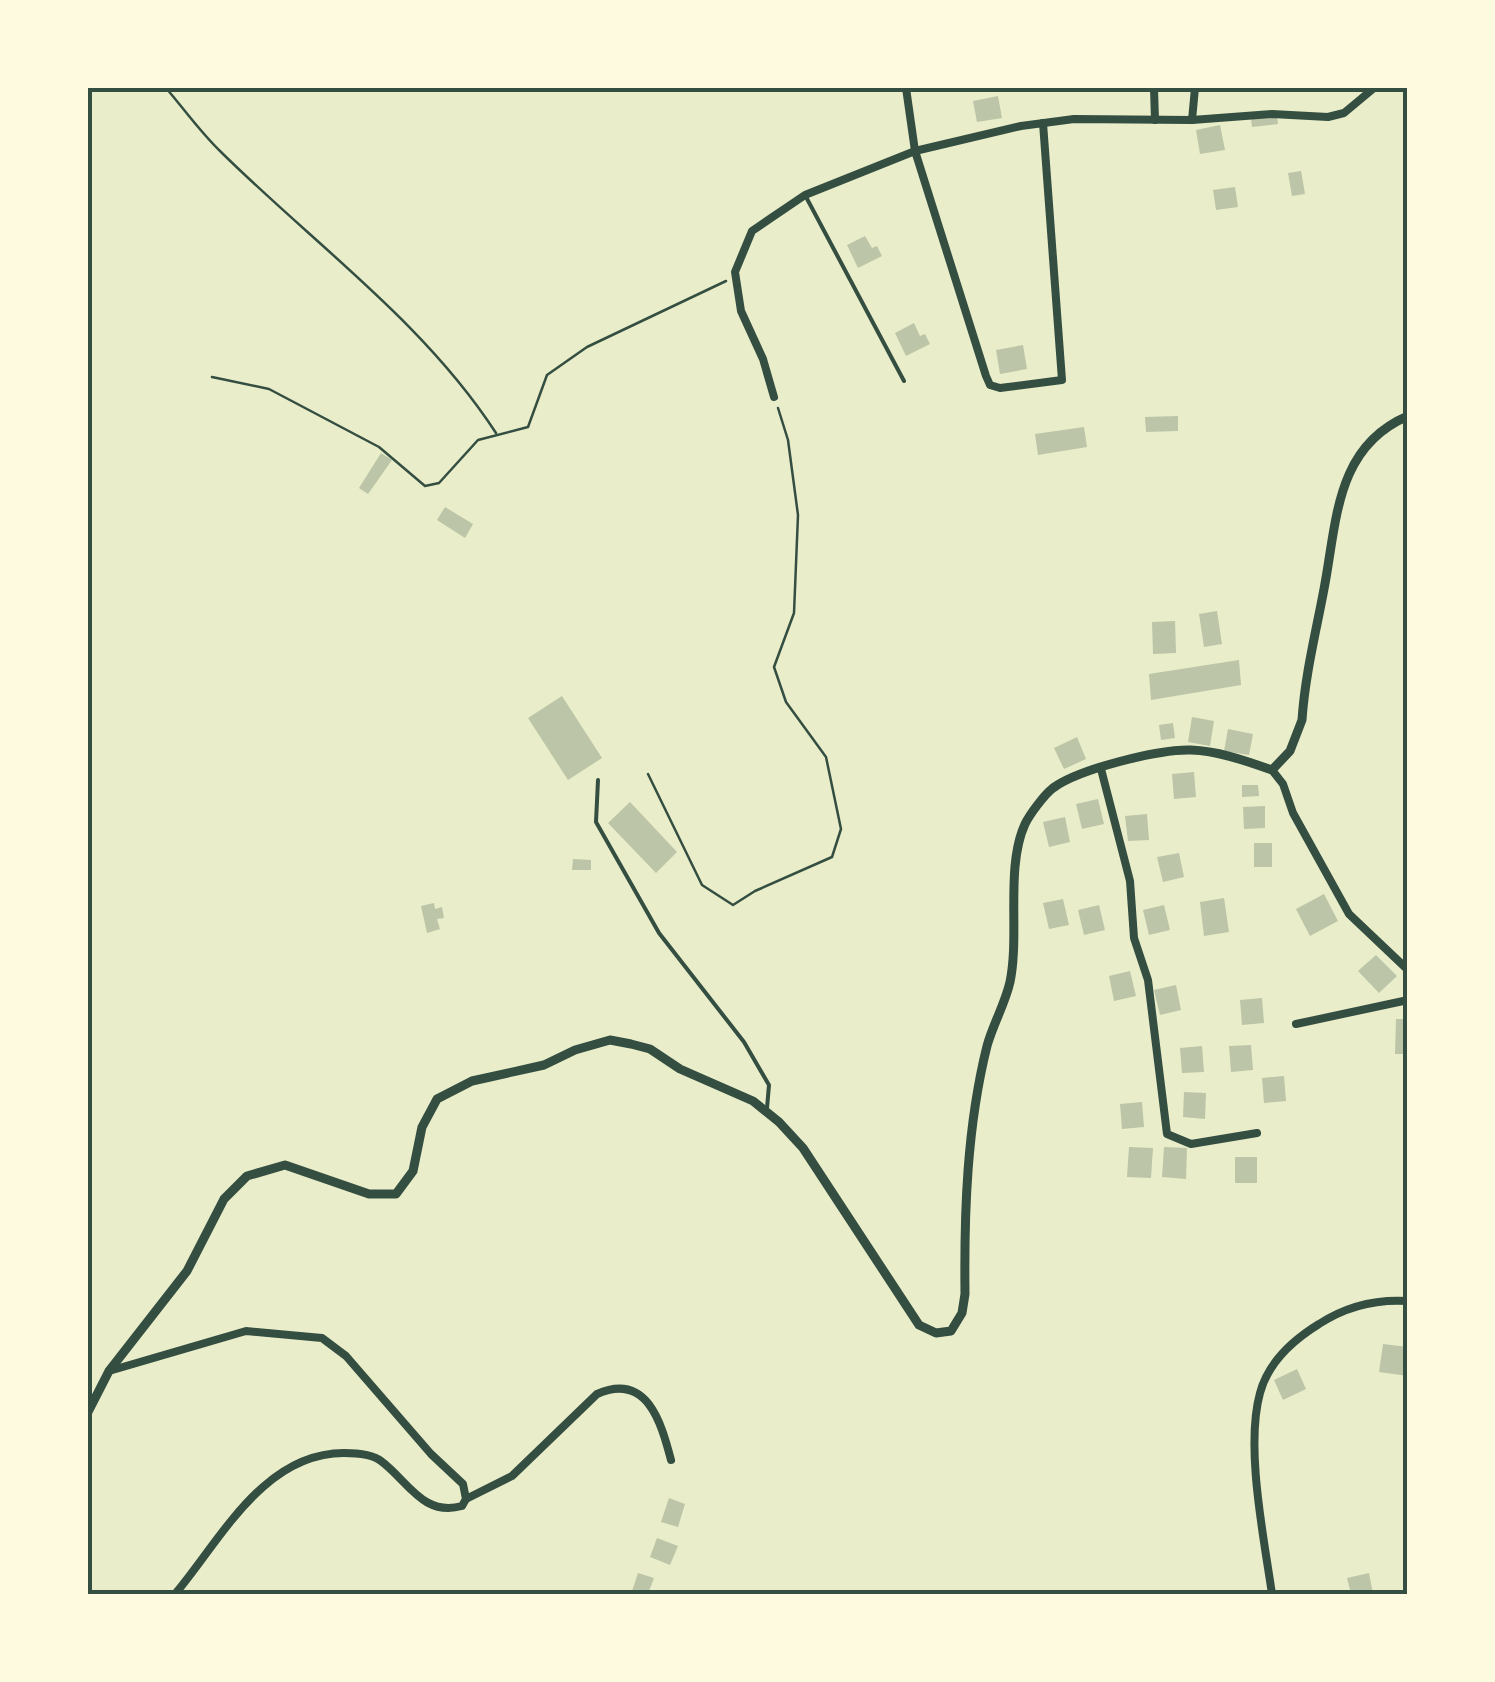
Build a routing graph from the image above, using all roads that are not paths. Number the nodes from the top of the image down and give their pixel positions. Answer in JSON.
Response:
{"nodes":[{"id":1,"x":906,"y":88,"type":"edge"},
{"id":2,"x":1154,"y":88,"type":"edge"},
{"id":3,"x":1195,"y":88,"type":"edge"},
{"id":4,"x":1374,"y":88,"type":"edge"},
{"id":5,"x":1155,"y":120,"type":"junction"},
{"id":6,"x":1192,"y":120,"type":"junction"},
{"id":7,"x":1043,"y":124,"type":"junction"},
{"id":8,"x":915,"y":151,"type":"junction"},
{"id":9,"x":805,"y":195,"type":"junction"},
{"id":10,"x":904,"y":381,"type":"dead end"},
{"id":11,"x":774,"y":397,"type":"road end"},
{"id":12,"x":1408,"y":416,"type":"edge"},
{"id":13,"x":1101,"y":769,"type":"junction"},
{"id":14,"x":1272,"y":770,"type":"junction"},
{"id":15,"x":598,"y":780,"type":"dead end"},
{"id":16,"x":1408,"y":970,"type":"edge"},
{"id":17,"x":1408,"y":1000,"type":"edge"},
{"id":18,"x":1296,"y":1024,"type":"dead end"},
{"id":19,"x":767,"y":1112,"type":"junction"},
{"id":20,"x":1258,"y":1133,"type":"dead end"},
{"id":21,"x":1408,"y":1301,"type":"edge"},
{"id":22,"x":109,"y":1371,"type":"junction"},
{"id":23,"x":88,"y":1412,"type":"edge"},
{"id":24,"x":671,"y":1460,"type":"dead end"},
{"id":25,"x":466,"y":1499,"type":"junction"},
{"id":26,"x":174,"y":1594,"type":"edge"},
{"id":27,"x":1272,"y":1594,"type":"edge"}],
"edges":[{"from":1,"to":8,"type":"street"},
{"from":2,"to":5,"type":"street"},
{"from":3,"to":6,"type":"street"},
{"from":4,"to":6,"type":"street"},
{"from":5,"to":6,"type":"street"},
{"from":5,"to":7,"type":"street"},
{"from":7,"to":8,"type":"street"},
{"from":7,"to":8,"type":"street"},
{"from":8,"to":9,"type":"street"},
{"from":9,"to":10,"type":"lane"},
{"from":9,"to":11,"type":"street"},
{"from":12,"to":14,"type":"street"},
{"from":13,"to":14,"type":"street"},
{"from":13,"to":19,"type":"street"},
{"from":13,"to":20,"type":"street"},
{"from":14,"to":16,"type":"street"},
{"from":15,"to":19,"type":"lane"},
{"from":17,"to":18,"type":"street"},
{"from":19,"to":22,"type":"street"},
{"from":21,"to":27,"type":"street"},
{"from":22,"to":23,"type":"street"},
{"from":22,"to":25,"type":"street"},
{"from":24,"to":25,"type":"street"},
{"from":25,"to":26,"type":"street"}]}
